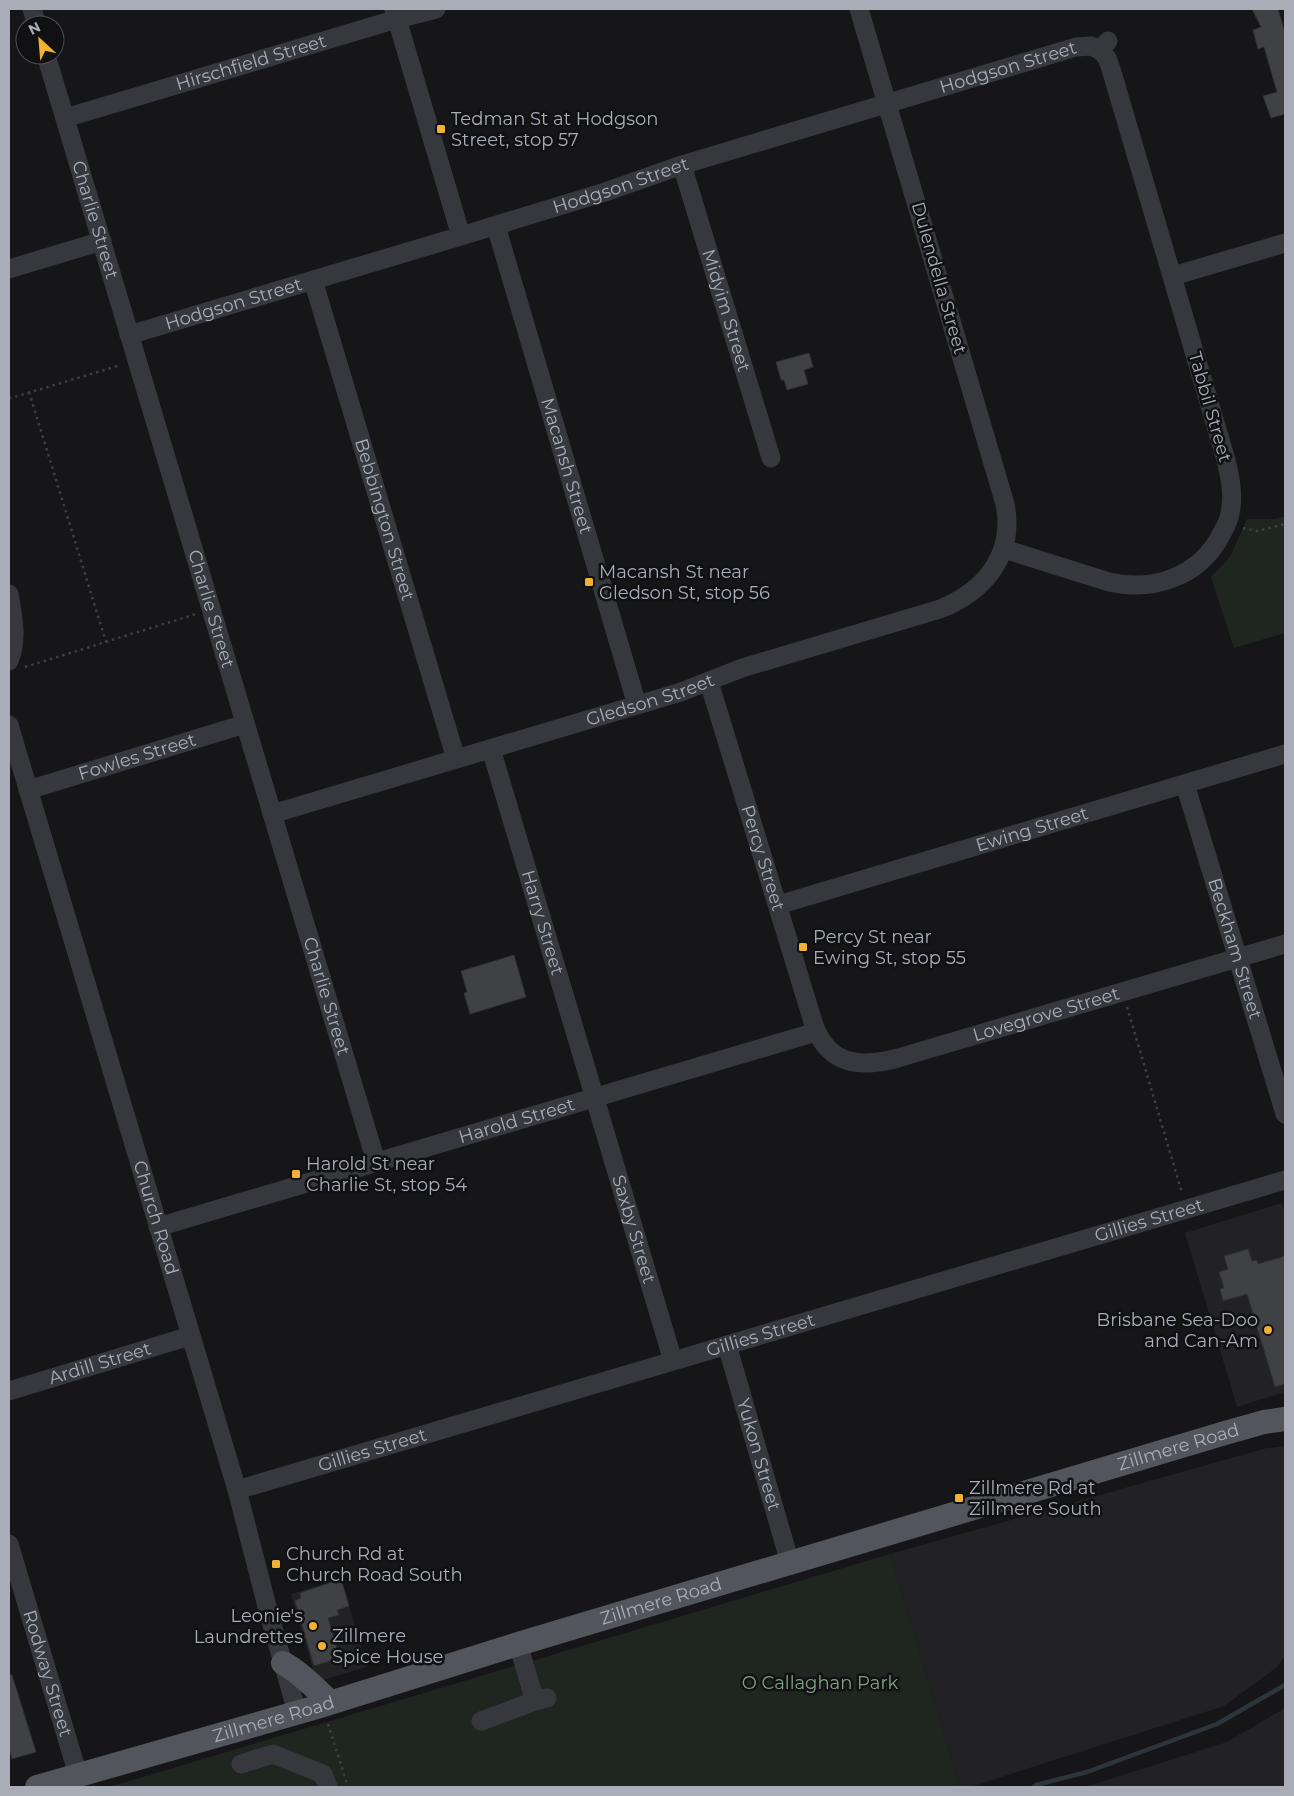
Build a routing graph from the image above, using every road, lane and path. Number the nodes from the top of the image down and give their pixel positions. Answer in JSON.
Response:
{"nodes":[{"id":1,"x":436,"y":9,"type":"edge"},
{"id":2,"x":859,"y":9,"type":"edge"},
{"id":3,"x":395,"y":14,"type":"edge"},
{"id":4,"x":1104,"y":45,"type":"joint"},
{"id":5,"x":49,"y":65,"type":"edge"},
{"id":6,"x":887,"y":103,"type":"junction"},
{"id":7,"x":65,"y":118,"type":"junction"},
{"id":8,"x":682,"y":165,"type":"junction"},
{"id":9,"x":496,"y":226,"type":"junction"},
{"id":10,"x":461,"y":236,"type":"junction"},
{"id":11,"x":102,"y":242,"type":"junction"},
{"id":12,"x":1285,"y":243,"type":"edge"},
{"id":13,"x":9,"y":269,"type":"edge"},
{"id":14,"x":1173,"y":276,"type":"junction"},
{"id":15,"x":313,"y":280,"type":"junction"},
{"id":16,"x":129,"y":335,"type":"junction"},
{"id":17,"x":137,"y":360,"type":"junction"},
{"id":18,"x":30,"y":392,"type":"junction"},
{"id":19,"x":9,"y":397,"type":"edge"},
{"id":20,"x":772,"y":458,"type":"dead end"},
{"id":21,"x":1226,"y":523,"type":"junction"},
{"id":22,"x":1285,"y":524,"type":"edge"},
{"id":23,"x":1004,"y":549,"type":"junction"},
{"id":24,"x":9,"y":594,"type":"edge"},
{"id":25,"x":211,"y":609,"type":"junction"},
{"id":26,"x":106,"y":642,"type":"junction"},
{"id":27,"x":15,"y":665,"type":"edge"},
{"id":28,"x":709,"y":682,"type":"junction"},
{"id":29,"x":637,"y":705,"type":"junction"},
{"id":30,"x":245,"y":724,"type":"junction"},
{"id":31,"x":9,"y":725,"type":"edge"},
{"id":32,"x":491,"y":749,"type":"junction"},
{"id":33,"x":1285,"y":754,"type":"edge"},
{"id":34,"x":456,"y":759,"type":"junction"},
{"id":35,"x":1185,"y":784,"type":"junction"},
{"id":36,"x":28,"y":790,"type":"junction"},
{"id":37,"x":272,"y":814,"type":"junction"},
{"id":38,"x":778,"y":905,"type":"junction"},
{"id":39,"x":1285,"y":944,"type":"edge"},
{"id":40,"x":1238,"y":958,"type":"junction"},
{"id":41,"x":1126,"y":1005,"type":"dead end"},
{"id":42,"x":816,"y":1032,"type":"junction"},
{"id":43,"x":594,"y":1098,"type":"junction"},
{"id":44,"x":1285,"y":1114,"type":"edge"},
{"id":45,"x":376,"y":1162,"type":"junction"},
{"id":46,"x":1285,"y":1180,"type":"edge"},
{"id":47,"x":1187,"y":1209,"type":"junction"},
{"id":48,"x":158,"y":1227,"type":"junction"},
{"id":49,"x":190,"y":1336,"type":"junction"},
{"id":50,"x":726,"y":1346,"type":"junction"},
{"id":51,"x":673,"y":1361,"type":"junction"},
{"id":52,"x":9,"y":1390,"type":"edge"},
{"id":53,"x":1285,"y":1419,"type":"edge"},
{"id":54,"x":237,"y":1490,"type":"junction"},
{"id":55,"x":9,"y":1544,"type":"edge"},
{"id":56,"x":790,"y":1563,"type":"junction"},
{"id":57,"x":518,"y":1644,"type":"junction"},
{"id":58,"x":283,"y":1663,"type":"junction"},
{"id":59,"x":298,"y":1712,"type":"junction"},
{"id":60,"x":329,"y":1712,"type":"junction"},
{"id":61,"x":480,"y":1721,"type":"dead end"},
{"id":62,"x":242,"y":1764,"type":"dead end"},
{"id":63,"x":78,"y":1775,"type":"junction"},
{"id":64,"x":313,"y":1779,"type":"edge"},
{"id":65,"x":38,"y":1787,"type":"edge"},
{"id":66,"x":328,"y":1787,"type":"edge"},
{"id":67,"x":348,"y":1787,"type":"edge"}],
"edges":[{"from":1,"to":3,"type":"street","name":"Hirschfield Street"},
{"from":2,"to":6,"type":"street","name":"Dulendella Street"},
{"from":3,"to":7,"type":"street","name":"Hirschfield Street"},
{"from":3,"to":10,"type":"street"},
{"from":4,"to":6,"type":"street","name":"Hodgson Street"},
{"from":4,"to":14,"type":"street","name":"Tabbil Street"},
{"from":5,"to":7,"type":"street","name":"Charlie Street"},
{"from":6,"to":8,"type":"street","name":"Hodgson Street"},
{"from":6,"to":23,"type":"street","name":"Dulendella Street"},
{"from":7,"to":11,"type":"street","name":"Charlie Street"},
{"from":8,"to":9,"type":"street","name":"Hodgson Street"},
{"from":8,"to":20,"type":"street","name":"Midyim Street"},
{"from":9,"to":10,"type":"street","name":"Hodgson Street"},
{"from":9,"to":29,"type":"street","name":"Macansh Street"},
{"from":10,"to":15,"type":"street","name":"Hodgson Street"},
{"from":11,"to":13,"type":"street"},
{"from":11,"to":16,"type":"street","name":"Charlie Street"},
{"from":12,"to":14,"type":"street"},
{"from":14,"to":21,"type":"street","name":"Tabbil Street"},
{"from":15,"to":16,"type":"street","name":"Hodgson Street"},
{"from":15,"to":34,"type":"street","name":"Bebbington Street"},
{"from":16,"to":17,"type":"street","name":"Charlie Street"},
{"from":17,"to":18,"type":"path"},
{"from":17,"to":25,"type":"street","name":"Charlie Street"},
{"from":18,"to":19,"type":"path"},
{"from":18,"to":26,"type":"path"},
{"from":21,"to":22,"type":"path"},
{"from":21,"to":23,"type":"street","name":"Tabbil Street"},
{"from":23,"to":28,"type":"street","name":"Gledson Street"},
{"from":24,"to":27,"type":"street"},
{"from":25,"to":26,"type":"path"},
{"from":25,"to":30,"type":"street","name":"Charlie Street"},
{"from":26,"to":27,"type":"path"},
{"from":28,"to":29,"type":"street","name":"Gledson Street"},
{"from":28,"to":38,"type":"street","name":"Percy Street"},
{"from":29,"to":32,"type":"street","name":"Gledson Street"},
{"from":30,"to":36,"type":"street","name":"Fowles Street"},
{"from":30,"to":37,"type":"street","name":"Charlie Street"},
{"from":31,"to":36,"type":"street","name":"Church Road"},
{"from":32,"to":34,"type":"street","name":"Gledson Street"},
{"from":32,"to":43,"type":"street","name":"Harry Street"},
{"from":33,"to":35,"type":"street","name":"Ewing Street"},
{"from":34,"to":37,"type":"street","name":"Gledson Street"},
{"from":35,"to":38,"type":"street","name":"Ewing Street"},
{"from":35,"to":40,"type":"street","name":"Beckham Street"},
{"from":36,"to":48,"type":"street","name":"Church Road"},
{"from":37,"to":45,"type":"street","name":"Charlie Street"},
{"from":38,"to":42,"type":"street","name":"Percy Street"},
{"from":39,"to":40,"type":"street","name":"Lovegrove Street"},
{"from":40,"to":42,"type":"street","name":"Lovegrove Street"},
{"from":40,"to":44,"type":"street","name":"Beckham Street"},
{"from":41,"to":47,"type":"path"},
{"from":42,"to":43,"type":"street","name":"Harold Street"},
{"from":43,"to":45,"type":"street","name":"Harold Street"},
{"from":43,"to":51,"type":"street","name":"Saxby Street"},
{"from":45,"to":48,"type":"street","name":"Harold Street"},
{"from":46,"to":47,"type":"street","name":"Gillies Street"},
{"from":47,"to":50,"type":"street","name":"Gillies Street"},
{"from":48,"to":49,"type":"street","name":"Church Road"},
{"from":49,"to":52,"type":"street","name":"Ardill Street"},
{"from":49,"to":54,"type":"street","name":"Church Road"},
{"from":50,"to":51,"type":"street","name":"Gillies Street"},
{"from":50,"to":56,"type":"street","name":"Yukon Street"},
{"from":51,"to":54,"type":"street","name":"Gillies Street"},
{"from":53,"to":56,"type":"main road","name":"Zillmere Road"},
{"from":54,"to":58,"type":"street","name":"Church Road"},
{"from":55,"to":63,"type":"street","name":"Rodway Street"},
{"from":56,"to":57,"type":"main road","name":"Zillmere Road"},
{"from":57,"to":60,"type":"main road","name":"Zillmere Road"},
{"from":57,"to":61,"type":"street"},
{"from":58,"to":59,"type":"street","name":"Church Road"},
{"from":58,"to":60,"type":"main road"},
{"from":59,"to":60,"type":"main road","name":"Zillmere Road"},
{"from":59,"to":63,"type":"main road","name":"Zillmere Road"},
{"from":60,"to":67,"type":"path"},
{"from":62,"to":64,"type":"street"},
{"from":63,"to":65,"type":"main road","name":"Zillmere Road"},
{"from":64,"to":66,"type":"street"}]}
